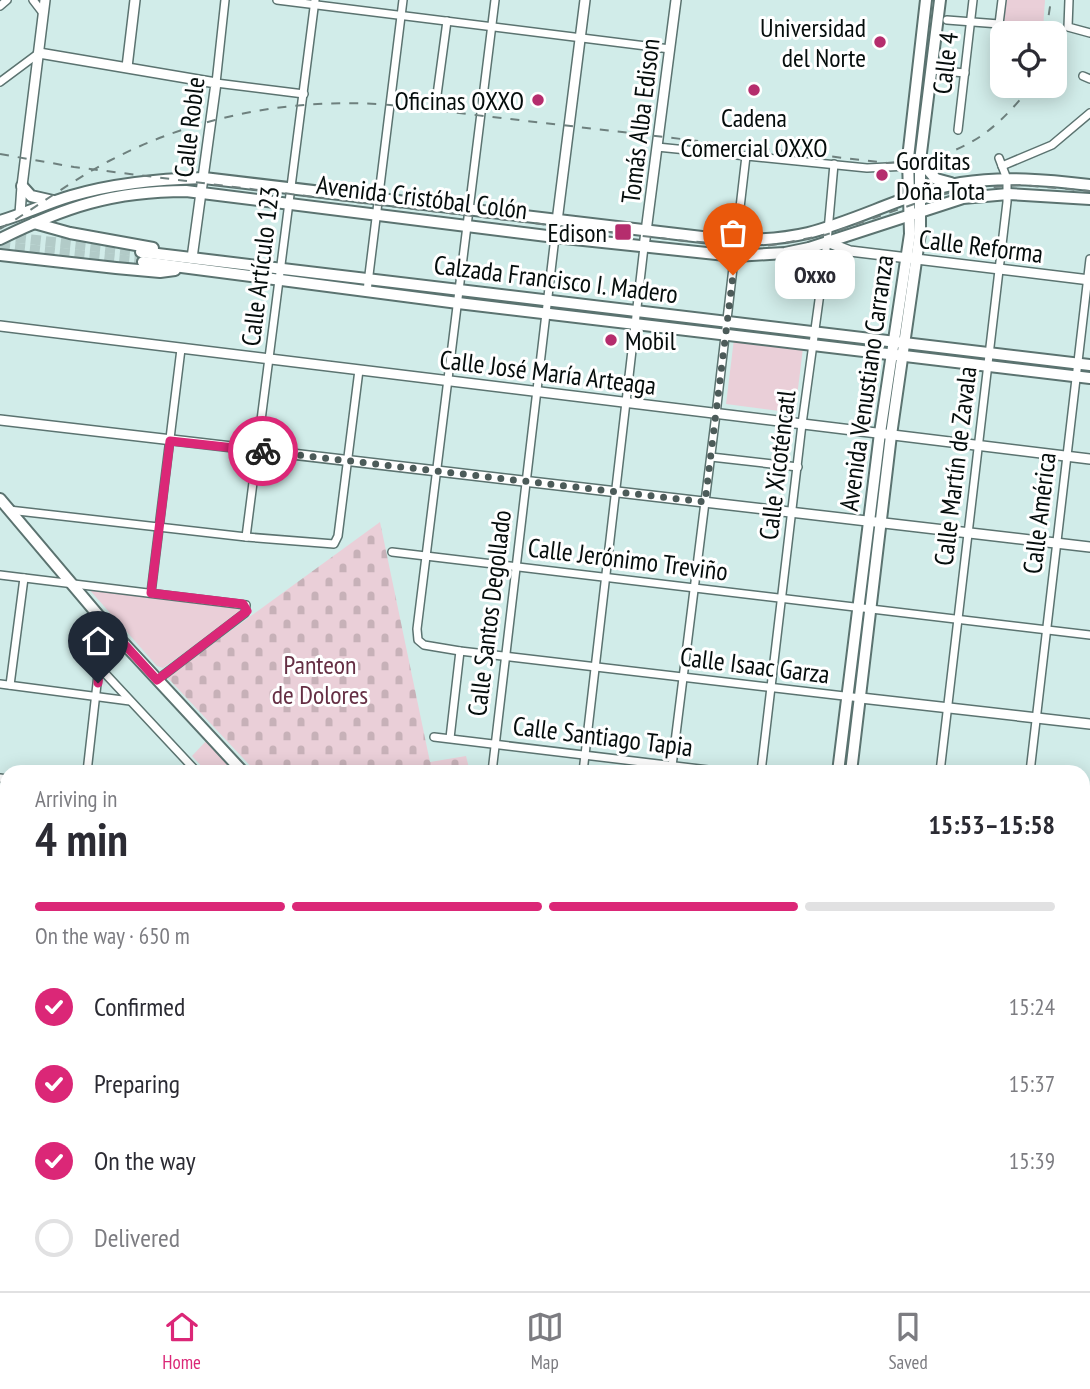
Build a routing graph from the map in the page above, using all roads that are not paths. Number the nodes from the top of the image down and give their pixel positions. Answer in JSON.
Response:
{"nodes":[{"id":1,"x":7,"y":0,"type":"edge"},
{"id":2,"x":33,"y":0,"type":"edge"},
{"id":3,"x":45,"y":0,"type":"edge"},
{"id":4,"x":135,"y":0,"type":"edge"},
{"id":5,"x":225,"y":0,"type":"edge"},
{"id":6,"x":277,"y":0,"type":"edge"},
{"id":7,"x":403,"y":0,"type":"edge"},
{"id":8,"x":495,"y":0,"type":"edge"},
{"id":9,"x":585,"y":0,"type":"edge"},
{"id":10,"x":676,"y":0,"type":"edge"},
{"id":11,"x":926,"y":0,"type":"edge"},
{"id":12,"x":940,"y":0,"type":"edge"},
{"id":13,"x":973,"y":0,"type":"edge"},
{"id":14,"x":1002,"y":0,"type":"edge"},
{"id":15,"x":1069,"y":0,"type":"edge"},
{"id":16,"x":314,"y":2,"type":"edge"},
{"id":17,"x":0,"y":6,"type":"edge"},
{"id":18,"x":43,"y":13,"type":"junction"},
{"id":19,"x":401,"y":14,"type":"junction"},
{"id":20,"x":947,"y":20,"type":"dead end"},
{"id":21,"x":447,"y":21,"type":"junction"},
{"id":22,"x":971,"y":23,"type":"junction"},
{"id":23,"x":492,"y":27,"type":"junction"},
{"id":24,"x":1090,"y":33,"type":"edge"},
{"id":25,"x":580,"y":38,"type":"junction"},
{"id":26,"x":670,"y":49,"type":"junction"},
{"id":27,"x":39,"y":53,"type":"junction"},
{"id":28,"x":127,"y":67,"type":"junction"},
{"id":29,"x":932,"y":70,"type":"junction"},
{"id":30,"x":965,"y":73,"type":"junction"},
{"id":31,"x":0,"y":82,"type":"edge"},
{"id":32,"x":216,"y":83,"type":"junction"},
{"id":33,"x":304,"y":94,"type":"junction"},
{"id":34,"x":437,"y":94,"type":"dead end"},
{"id":35,"x":1090,"y":113,"type":"edge"},
{"id":36,"x":958,"y":130,"type":"dead end"},
{"id":37,"x":657,"y":147,"type":"junction"},
{"id":38,"x":746,"y":156,"type":"junction"},
{"id":39,"x":920,"y":161,"type":"junction"},
{"id":40,"x":834,"y":164,"type":"junction"},
{"id":41,"x":908,"y":166,"type":"junction"},
{"id":42,"x":204,"y":178,"type":"junction"},
{"id":43,"x":1007,"y":179,"type":"junction"},
{"id":44,"x":961,"y":183,"type":"junction"},
{"id":45,"x":1090,"y":185,"type":"edge"},
{"id":46,"x":22,"y":186,"type":"junction"},
{"id":47,"x":291,"y":188,"type":"junction"},
{"id":48,"x":202,"y":192,"type":"junction"},
{"id":49,"x":106,"y":193,"type":"junction"},
{"id":50,"x":1008,"y":194,"type":"junction"},
{"id":51,"x":914,"y":196,"type":"junction"},
{"id":52,"x":378,"y":199,"type":"junction"},
{"id":53,"x":1090,"y":199,"type":"edge"},
{"id":54,"x":53,"y":201,"type":"junction"},
{"id":55,"x":289,"y":203,"type":"junction"},
{"id":56,"x":469,"y":210,"type":"junction"},
{"id":57,"x":914,"y":213,"type":"junction"},
{"id":58,"x":20,"y":214,"type":"junction"},
{"id":59,"x":376,"y":214,"type":"junction"},
{"id":60,"x":0,"y":220,"type":"edge"},
{"id":61,"x":556,"y":220,"type":"junction"},
{"id":62,"x":34,"y":223,"type":"junction"},
{"id":63,"x":467,"y":226,"type":"junction"},
{"id":64,"x":829,"y":226,"type":"junction"},
{"id":65,"x":647,"y":231,"type":"junction"},
{"id":66,"x":555,"y":237,"type":"junction"},
{"id":67,"x":0,"y":239,"type":"edge"},
{"id":68,"x":736,"y":240,"type":"junction"},
{"id":69,"x":827,"y":242,"type":"junction"},
{"id":70,"x":644,"y":247,"type":"junction"},
{"id":71,"x":165,"y":254,"type":"junction"},
{"id":72,"x":0,"y":255,"type":"edge"},
{"id":73,"x":735,"y":256,"type":"junction"},
{"id":74,"x":192,"y":258,"type":"junction"},
{"id":75,"x":911,"y":259,"type":"junction"},
{"id":76,"x":1090,"y":259,"type":"edge"},
{"id":77,"x":184,"y":267,"type":"junction"},
{"id":78,"x":1000,"y":269,"type":"junction"},
{"id":79,"x":281,"y":275,"type":"junction"},
{"id":80,"x":1089,"y":280,"type":"edge"},
{"id":81,"x":368,"y":286,"type":"junction"},
{"id":82,"x":460,"y":291,"type":"junction"},
{"id":83,"x":547,"y":302,"type":"junction"},
{"id":84,"x":458,"y":303,"type":"junction"},
{"id":85,"x":636,"y":312,"type":"junction"},
{"id":86,"x":546,"y":314,"type":"junction"},
{"id":87,"x":727,"y":323,"type":"junction"},
{"id":88,"x":635,"y":324,"type":"junction"},
{"id":89,"x":0,"y":326,"type":"edge"},
{"id":90,"x":815,"y":333,"type":"junction"},
{"id":91,"x":725,"y":335,"type":"junction"},
{"id":92,"x":899,"y":343,"type":"junction"},
{"id":93,"x":813,"y":345,"type":"junction"},
{"id":94,"x":181,"y":349,"type":"junction"},
{"id":95,"x":991,"y":354,"type":"junction"},
{"id":96,"x":897,"y":355,"type":"junction"},
{"id":97,"x":270,"y":359,"type":"junction"},
{"id":98,"x":1077,"y":364,"type":"junction"},
{"id":99,"x":1090,"y":365,"type":"edge"},
{"id":100,"x":989,"y":366,"type":"junction"},
{"id":101,"x":359,"y":370,"type":"junction"},
{"id":102,"x":1075,"y":377,"type":"junction"},
{"id":103,"x":1090,"y":378,"type":"edge"},
{"id":104,"x":448,"y":381,"type":"junction"},
{"id":105,"x":537,"y":391,"type":"junction"},
{"id":106,"x":626,"y":402,"type":"junction"},
{"id":107,"x":716,"y":414,"type":"junction"},
{"id":108,"x":0,"y":420,"type":"edge"},
{"id":109,"x":802,"y":425,"type":"junction"},
{"id":110,"x":885,"y":434,"type":"junction"},
{"id":111,"x":170,"y":441,"type":"junction"},
{"id":112,"x":980,"y":445,"type":"junction"},
{"id":113,"x":258,"y":450,"type":"junction"},
{"id":114,"x":711,"y":457,"type":"junction"},
{"id":115,"x":1067,"y":457,"type":"junction"},
{"id":116,"x":348,"y":459,"type":"junction"},
{"id":117,"x":1090,"y":459,"type":"edge"},
{"id":118,"x":798,"y":467,"type":"junction"},
{"id":119,"x":437,"y":470,"type":"junction"},
{"id":120,"x":526,"y":480,"type":"junction"},
{"id":121,"x":615,"y":491,"type":"junction"},
{"id":122,"x":705,"y":502,"type":"junction"},
{"id":123,"x":3,"y":505,"type":"edge"},
{"id":124,"x":792,"y":512,"type":"junction"},
{"id":125,"x":874,"y":521,"type":"junction"},
{"id":126,"x":159,"y":528,"type":"junction"},
{"id":127,"x":968,"y":532,"type":"junction"},
{"id":128,"x":246,"y":537,"type":"junction"},
{"id":129,"x":1057,"y":543,"type":"junction"},
{"id":130,"x":1090,"y":547,"type":"edge"},
{"id":131,"x":392,"y":552,"type":"dead end"},
{"id":132,"x":426,"y":555,"type":"junction"},
{"id":133,"x":516,"y":567,"type":"junction"},
{"id":134,"x":0,"y":575,"type":"edge"},
{"id":135,"x":605,"y":577,"type":"junction"},
{"id":136,"x":24,"y":578,"type":"junction"},
{"id":137,"x":71,"y":584,"type":"junction"},
{"id":138,"x":694,"y":588,"type":"junction"},
{"id":139,"x":151,"y":593,"type":"junction"},
{"id":140,"x":782,"y":599,"type":"junction"},
{"id":141,"x":858,"y":607,"type":"junction"},
{"id":142,"x":871,"y":609,"type":"junction"},
{"id":143,"x":957,"y":620,"type":"junction"},
{"id":144,"x":104,"y":622,"type":"junction"},
{"id":145,"x":1047,"y":629,"type":"junction"},
{"id":146,"x":1090,"y":635,"type":"edge"},
{"id":147,"x":460,"y":651,"type":"junction"},
{"id":148,"x":505,"y":656,"type":"junction"},
{"id":149,"x":595,"y":666,"type":"junction"},
{"id":150,"x":100,"y":668,"type":"junction"},
{"id":151,"x":683,"y":677,"type":"junction"},
{"id":152,"x":157,"y":680,"type":"junction"},
{"id":153,"x":0,"y":684,"type":"edge"},
{"id":154,"x":10,"y":685,"type":"junction"},
{"id":155,"x":771,"y":688,"type":"junction"},
{"id":156,"x":847,"y":697,"type":"junction"},
{"id":157,"x":96,"y":698,"type":"junction"},
{"id":158,"x":861,"y":698,"type":"junction"},
{"id":159,"x":130,"y":701,"type":"junction"},
{"id":160,"x":947,"y":709,"type":"junction"},
{"id":161,"x":1037,"y":718,"type":"junction"},
{"id":162,"x":1090,"y":724,"type":"edge"},
{"id":163,"x":434,"y":737,"type":"dead end"},
{"id":164,"x":450,"y":738,"type":"junction"},
{"id":165,"x":495,"y":745,"type":"junction"},
{"id":166,"x":584,"y":756,"type":"junction"},
{"id":167,"x":88,"y":765,"type":"edge"},
{"id":168,"x":190,"y":765,"type":"edge"},
{"id":169,"x":236,"y":765,"type":"edge"},
{"id":170,"x":493,"y":765,"type":"edge"},
{"id":171,"x":583,"y":765,"type":"edge"},
{"id":172,"x":634,"y":765,"type":"edge"},
{"id":173,"x":672,"y":765,"type":"edge"},
{"id":174,"x":762,"y":765,"type":"edge"},
{"id":175,"x":839,"y":765,"type":"edge"},
{"id":176,"x":852,"y":765,"type":"edge"},
{"id":177,"x":941,"y":765,"type":"edge"},
{"id":178,"x":1031,"y":765,"type":"edge"}],
"edges":[{"from":1,"to":17,"type":"street"},
{"from":2,"to":18,"type":"street"},
{"from":3,"to":18,"type":"street"},
{"from":4,"to":28,"type":"street"},
{"from":5,"to":32,"type":"street","name":"Calle Roble"},
{"from":6,"to":16,"type":"street"},
{"from":7,"to":19,"type":"street"},
{"from":8,"to":23,"type":"street"},
{"from":9,"to":25,"type":"street","name":"Calle Santos Degollado"},
{"from":10,"to":26,"type":"street","name":"Tomás Alba Edison"},
{"from":11,"to":41,"type":"main road","name":"Avenida Venustiano Carranza"},
{"from":12,"to":29,"type":"main road","name":"Avenida Venustiano Carranza"},
{"from":13,"to":22,"type":"street","name":"Calle 4"},
{"from":14,"to":22,"type":"street"},
{"from":15,"to":24,"type":"street"},
{"from":16,"to":19,"type":"street"},
{"from":16,"to":33,"type":"street","name":"Calle Artículo 123"},
{"from":18,"to":27,"type":"street"},
{"from":19,"to":21,"type":"street"},
{"from":19,"to":52,"type":"street"},
{"from":20,"to":22,"type":"street"},
{"from":21,"to":23,"type":"street"},
{"from":21,"to":34,"type":"street"},
{"from":22,"to":30,"type":"street","name":"Calle 4"},
{"from":23,"to":25,"type":"street"},
{"from":23,"to":56,"type":"street"},
{"from":25,"to":26,"type":"street"},
{"from":25,"to":61,"type":"street","name":"Calle Santos Degollado"},
{"from":26,"to":37,"type":"street","name":"Tomás Alba Edison"},
{"from":27,"to":28,"type":"street"},
{"from":27,"to":31,"type":"street"},
{"from":27,"to":46,"type":"street"},
{"from":28,"to":32,"type":"street"},
{"from":29,"to":30,"type":"street"},
{"from":29,"to":39,"type":"main road","name":"Avenida Venustiano Carranza"},
{"from":30,"to":36,"type":"street","name":"Calle 4"},
{"from":32,"to":33,"type":"street"},
{"from":32,"to":42,"type":"street","name":"Calle Roble"},
{"from":33,"to":47,"type":"street","name":"Calle Artículo 123"},
{"from":35,"to":43,"type":"street","name":"Calle Martín de Zavala"},
{"from":37,"to":38,"type":"street"},
{"from":37,"to":65,"type":"street","name":"Tomás Alba Edison"},
{"from":38,"to":40,"type":"street"},
{"from":38,"to":68,"type":"street"},
{"from":39,"to":41,"type":"street"},
{"from":39,"to":44,"type":"main road"},
{"from":39,"to":51,"type":"main road","name":"Avenida Venustiano Carranza"},
{"from":40,"to":41,"type":"street"},
{"from":40,"to":64,"type":"street","name":"Calle Xicoténcatl"},
{"from":41,"to":51,"type":"main road","name":"Avenida Venustiano Carranza"},
{"from":42,"to":47,"type":"main road","name":"Avenida Cristóbal Colón"},
{"from":42,"to":48,"type":"street","name":"Calle Roble"},
{"from":42,"to":49,"type":"main road","name":"Avenida Cristóbal Colón"},
{"from":43,"to":44,"type":"main road","name":"Avenida Cristóbal Colón"},
{"from":43,"to":45,"type":"main road","name":"Avenida Cristóbal Colón"},
{"from":43,"to":50,"type":"street","name":"Calle Martín de Zavala"},
{"from":44,"to":51,"type":"main road","name":"Avenida Cristóbal Colón"},
{"from":46,"to":54,"type":"main road"},
{"from":46,"to":58,"type":"street"},
{"from":47,"to":52,"type":"main road","name":"Avenida Cristóbal Colón"},
{"from":47,"to":55,"type":"street","name":"Calle Artículo 123"},
{"from":48,"to":49,"type":"main road","name":"Avenida Cristóbal Colón"},
{"from":48,"to":55,"type":"main road","name":"Avenida Cristóbal Colón"},
{"from":48,"to":74,"type":"street","name":"Calle Roble"},
{"from":49,"to":54,"type":"main road","name":"Avenida Cristóbal Colón"},
{"from":49,"to":62,"type":"main road","name":"Avenida Cristóbal Colón"},
{"from":50,"to":53,"type":"main road","name":"Avenida Cristóbal Colón"},
{"from":50,"to":57,"type":"main road","name":"Avenida Cristóbal Colón"},
{"from":50,"to":78,"type":"street","name":"Calle Martín de Zavala"},
{"from":51,"to":57,"type":"main road","name":"Avenida Venustiano Carranza"},
{"from":51,"to":64,"type":"main road","name":"Avenida Cristóbal Colón"},
{"from":52,"to":56,"type":"main road","name":"Avenida Cristóbal Colón"},
{"from":52,"to":59,"type":"street"},
{"from":54,"to":58,"type":"main road","name":"Avenida Cristóbal Colón"},
{"from":55,"to":59,"type":"main road","name":"Avenida Cristóbal Colón"},
{"from":55,"to":79,"type":"street","name":"Calle Artículo 123"},
{"from":56,"to":61,"type":"main road","name":"Avenida Cristóbal Colón"},
{"from":56,"to":63,"type":"street"},
{"from":57,"to":69,"type":"main road","name":"Avenida Cristóbal Colón"},
{"from":57,"to":75,"type":"main road","name":"Avenida Venustiano Carranza"},
{"from":58,"to":60,"type":"main road","name":"Avenida Cristóbal Colón"},
{"from":59,"to":63,"type":"main road","name":"Avenida Cristóbal Colón"},
{"from":59,"to":81,"type":"street"},
{"from":61,"to":65,"type":"main road","name":"Avenida Cristóbal Colón"},
{"from":61,"to":66,"type":"street","name":"Calle Santos Degollado"},
{"from":62,"to":67,"type":"main road","name":"Avenida Cristóbal Colón"},
{"from":62,"to":71,"type":"main road"},
{"from":63,"to":66,"type":"main road","name":"Avenida Cristóbal Colón"},
{"from":63,"to":82,"type":"street"},
{"from":64,"to":68,"type":"main road","name":"Avenida Cristóbal Colón"},
{"from":64,"to":69,"type":"street","name":"Calle Xicoténcatl"},
{"from":65,"to":68,"type":"main road","name":"Avenida Cristóbal Colón"},
{"from":65,"to":70,"type":"street","name":"Tomás Alba Edison"},
{"from":66,"to":70,"type":"main road","name":"Avenida Cristóbal Colón"},
{"from":66,"to":83,"type":"street","name":"Calle Santos Degollado"},
{"from":68,"to":73,"type":"street"},
{"from":69,"to":73,"type":"main road","name":"Avenida Cristóbal Colón"},
{"from":69,"to":75,"type":"street","name":"Calle Reforma"},
{"from":69,"to":90,"type":"street","name":"Calle Xicoténcatl"},
{"from":70,"to":73,"type":"main road","name":"Avenida Cristóbal Colón"},
{"from":70,"to":85,"type":"street"},
{"from":71,"to":74,"type":"main road","name":"Calzada Francisco I. Madero"},
{"from":71,"to":77,"type":"main road","name":"Calzada Francisco I. Madero"},
{"from":72,"to":77,"type":"main road"},
{"from":73,"to":87,"type":"street"},
{"from":74,"to":79,"type":"main road","name":"Calzada Francisco I. Madero"},
{"from":75,"to":78,"type":"street","name":"Calle Reforma"},
{"from":75,"to":92,"type":"main road","name":"Avenida Venustiano Carranza"},
{"from":76,"to":80,"type":"street","name":"Calle América"},
{"from":77,"to":79,"type":"main road","name":"Calzada Francisco I. Madero"},
{"from":78,"to":80,"type":"street","name":"Calle Reforma"},
{"from":78,"to":95,"type":"street","name":"Calle Martín de Zavala"},
{"from":79,"to":81,"type":"main road","name":"Calzada Francisco I. Madero"},
{"from":79,"to":97,"type":"street","name":"Calle Artículo 123"},
{"from":80,"to":98,"type":"street","name":"Calle América"},
{"from":81,"to":82,"type":"main road","name":"Calzada Francisco I. Madero"},
{"from":81,"to":84,"type":"main road","name":"Calzada Francisco I. Madero"},
{"from":82,"to":83,"type":"main road","name":"Calzada Francisco I. Madero"},
{"from":82,"to":84,"type":"street"},
{"from":83,"to":85,"type":"main road","name":"Calzada Francisco I. Madero"},
{"from":83,"to":86,"type":"street","name":"Calle Santos Degollado"},
{"from":84,"to":86,"type":"main road","name":"Calzada Francisco I. Madero"},
{"from":84,"to":104,"type":"street"},
{"from":85,"to":87,"type":"main road","name":"Calzada Francisco I. Madero"},
{"from":85,"to":88,"type":"street"},
{"from":86,"to":88,"type":"main road","name":"Calzada Francisco I. Madero"},
{"from":86,"to":105,"type":"street","name":"Calle Santos Degollado"},
{"from":87,"to":90,"type":"main road","name":"Calzada Francisco I. Madero"},
{"from":87,"to":91,"type":"street"},
{"from":88,"to":91,"type":"main road","name":"Calzada Francisco I. Madero"},
{"from":88,"to":106,"type":"street"},
{"from":89,"to":94,"type":"street","name":"Calle José María Arteaga"},
{"from":90,"to":92,"type":"main road","name":"Calzada Francisco I. Madero"},
{"from":90,"to":93,"type":"street","name":"Calle Xicoténcatl"},
{"from":91,"to":93,"type":"main road","name":"Calzada Francisco I. Madero"},
{"from":91,"to":107,"type":"street"},
{"from":92,"to":95,"type":"main road","name":"Calzada Francisco I. Madero"},
{"from":92,"to":96,"type":"main road","name":"Avenida Venustiano Carranza"},
{"from":93,"to":96,"type":"main road","name":"Calzada Francisco I. Madero"},
{"from":93,"to":109,"type":"street","name":"Calle Xicoténcatl"},
{"from":94,"to":97,"type":"street","name":"Calle José María Arteaga"},
{"from":94,"to":111,"type":"street"},
{"from":95,"to":98,"type":"main road","name":"Calzada Francisco I. Madero"},
{"from":95,"to":100,"type":"street","name":"Calle Martín de Zavala"},
{"from":96,"to":100,"type":"main road","name":"Calzada Francisco I. Madero"},
{"from":96,"to":110,"type":"main road","name":"Avenida Venustiano Carranza"},
{"from":97,"to":101,"type":"street","name":"Calle José María Arteaga"},
{"from":97,"to":113,"type":"street","name":"Calle Artículo 123"},
{"from":98,"to":99,"type":"main road","name":"Calzada Francisco I. Madero"},
{"from":98,"to":102,"type":"street","name":"Calle América"},
{"from":100,"to":102,"type":"main road","name":"Calzada Francisco I. Madero"},
{"from":100,"to":112,"type":"street","name":"Calle Martín de Zavala"},
{"from":101,"to":104,"type":"street","name":"Calle José María Arteaga"},
{"from":101,"to":116,"type":"street"},
{"from":102,"to":103,"type":"main road","name":"Calzada Francisco I. Madero"},
{"from":102,"to":115,"type":"street","name":"Calle América"},
{"from":104,"to":105,"type":"street","name":"Calle José María Arteaga"},
{"from":104,"to":119,"type":"street"},
{"from":105,"to":106,"type":"street","name":"Calle José María Arteaga"},
{"from":105,"to":120,"type":"street","name":"Calle Santos Degollado"},
{"from":106,"to":107,"type":"street","name":"Calle José María Arteaga"},
{"from":106,"to":121,"type":"street"},
{"from":107,"to":109,"type":"street","name":"Calle José María Arteaga"},
{"from":107,"to":114,"type":"street"},
{"from":108,"to":111,"type":"street"},
{"from":109,"to":110,"type":"street","name":"Calle José María Arteaga"},
{"from":109,"to":118,"type":"street","name":"Calle Xicoténcatl"},
{"from":110,"to":112,"type":"street","name":"Calle José María Arteaga"},
{"from":110,"to":125,"type":"main road","name":"Avenida Venustiano Carranza"},
{"from":111,"to":113,"type":"street"},
{"from":111,"to":126,"type":"street"},
{"from":112,"to":115,"type":"street","name":"Calle José María Arteaga"},
{"from":112,"to":127,"type":"street","name":"Calle Martín de Zavala"},
{"from":113,"to":116,"type":"street"},
{"from":113,"to":128,"type":"street","name":"Calle Artículo 123"},
{"from":114,"to":118,"type":"street"},
{"from":114,"to":122,"type":"street"},
{"from":115,"to":117,"type":"street","name":"Calle José María Arteaga"},
{"from":115,"to":129,"type":"street","name":"Calle América"},
{"from":116,"to":119,"type":"street"},
{"from":116,"to":128,"type":"street"},
{"from":118,"to":124,"type":"street","name":"Calle Xicoténcatl"},
{"from":119,"to":120,"type":"street"},
{"from":119,"to":132,"type":"street"},
{"from":120,"to":121,"type":"street"},
{"from":120,"to":133,"type":"street","name":"Calle Santos Degollado"},
{"from":121,"to":122,"type":"street"},
{"from":121,"to":135,"type":"street"},
{"from":122,"to":124,"type":"street"},
{"from":122,"to":138,"type":"street"},
{"from":123,"to":126,"type":"street"},
{"from":123,"to":137,"type":"main road"},
{"from":124,"to":125,"type":"street"},
{"from":124,"to":140,"type":"street","name":"Calle Xicoténcatl"},
{"from":125,"to":127,"type":"street"},
{"from":125,"to":141,"type":"main road","name":"Avenida Venustiano Carranza"},
{"from":125,"to":142,"type":"main road","name":"Avenida Venustiano Carranza"},
{"from":126,"to":128,"type":"street"},
{"from":126,"to":139,"type":"street"},
{"from":127,"to":129,"type":"street"},
{"from":127,"to":143,"type":"street","name":"Calle Martín de Zavala"},
{"from":129,"to":130,"type":"street"},
{"from":129,"to":145,"type":"street","name":"Calle América"},
{"from":131,"to":132,"type":"street","name":"Calle Jerónimo Treviño"},
{"from":132,"to":133,"type":"street","name":"Calle Jerónimo Treviño"},
{"from":132,"to":147,"type":"street","name":"Calle Isaac Garza"},
{"from":133,"to":135,"type":"street","name":"Calle Jerónimo Treviño"},
{"from":133,"to":148,"type":"street","name":"Calle Santos Degollado"},
{"from":134,"to":136,"type":"street"},
{"from":135,"to":138,"type":"street","name":"Calle Jerónimo Treviño"},
{"from":135,"to":149,"type":"street"},
{"from":136,"to":137,"type":"street"},
{"from":136,"to":154,"type":"street"},
{"from":137,"to":139,"type":"street"},
{"from":137,"to":144,"type":"main road"},
{"from":138,"to":140,"type":"street","name":"Calle Jerónimo Treviño"},
{"from":138,"to":151,"type":"street"},
{"from":139,"to":152,"type":"street"},
{"from":140,"to":141,"type":"street","name":"Calle Jerónimo Treviño"},
{"from":140,"to":155,"type":"street","name":"Calle Xicoténcatl"},
{"from":141,"to":142,"type":"street","name":"Calle Jerónimo Treviño"},
{"from":141,"to":156,"type":"main road","name":"Avenida Venustiano Carranza"},
{"from":142,"to":143,"type":"street","name":"Calle Jerónimo Treviño"},
{"from":142,"to":158,"type":"main road","name":"Avenida Venustiano Carranza"},
{"from":143,"to":145,"type":"street","name":"Calle Jerónimo Treviño"},
{"from":143,"to":160,"type":"street","name":"Calle Martín de Zavala"},
{"from":144,"to":150,"type":"street"},
{"from":144,"to":152,"type":"main road"},
{"from":145,"to":146,"type":"street","name":"Calle Jerónimo Treviño"},
{"from":145,"to":161,"type":"street","name":"Calle América"},
{"from":147,"to":148,"type":"street","name":"Calle Isaac Garza"},
{"from":147,"to":164,"type":"street"},
{"from":148,"to":149,"type":"street","name":"Calle Isaac Garza"},
{"from":148,"to":165,"type":"street","name":"Calle Santos Degollado"},
{"from":149,"to":151,"type":"street","name":"Calle Isaac Garza"},
{"from":149,"to":166,"type":"street"},
{"from":150,"to":157,"type":"street"},
{"from":150,"to":159,"type":"street"},
{"from":151,"to":155,"type":"street","name":"Calle Isaac Garza"},
{"from":151,"to":173,"type":"street"},
{"from":152,"to":169,"type":"main road"},
{"from":153,"to":154,"type":"street"},
{"from":154,"to":157,"type":"street"},
{"from":155,"to":156,"type":"street","name":"Calle Isaac Garza"},
{"from":155,"to":174,"type":"street","name":"Calle Xicoténcatl"},
{"from":156,"to":158,"type":"street","name":"Calle Isaac Garza"},
{"from":156,"to":175,"type":"main road","name":"Avenida Venustiano Carranza"},
{"from":157,"to":159,"type":"street"},
{"from":157,"to":167,"type":"street"},
{"from":158,"to":160,"type":"street","name":"Calle Isaac Garza"},
{"from":158,"to":176,"type":"main road","name":"Avenida Venustiano Carranza"},
{"from":159,"to":168,"type":"street"},
{"from":160,"to":161,"type":"street","name":"Calle Isaac Garza"},
{"from":160,"to":177,"type":"street","name":"Calle Martín de Zavala"},
{"from":161,"to":162,"type":"street","name":"Calle Isaac Garza"},
{"from":161,"to":178,"type":"street","name":"Calle América"},
{"from":163,"to":164,"type":"street","name":"Calle Santiago Tapia"},
{"from":164,"to":165,"type":"street","name":"Calle Santiago Tapia"},
{"from":165,"to":166,"type":"street","name":"Calle Santiago Tapia"},
{"from":165,"to":170,"type":"street","name":"Calle Santos Degollado"},
{"from":166,"to":171,"type":"street"},
{"from":166,"to":172,"type":"street","name":"Calle Santiago Tapia"}]}
